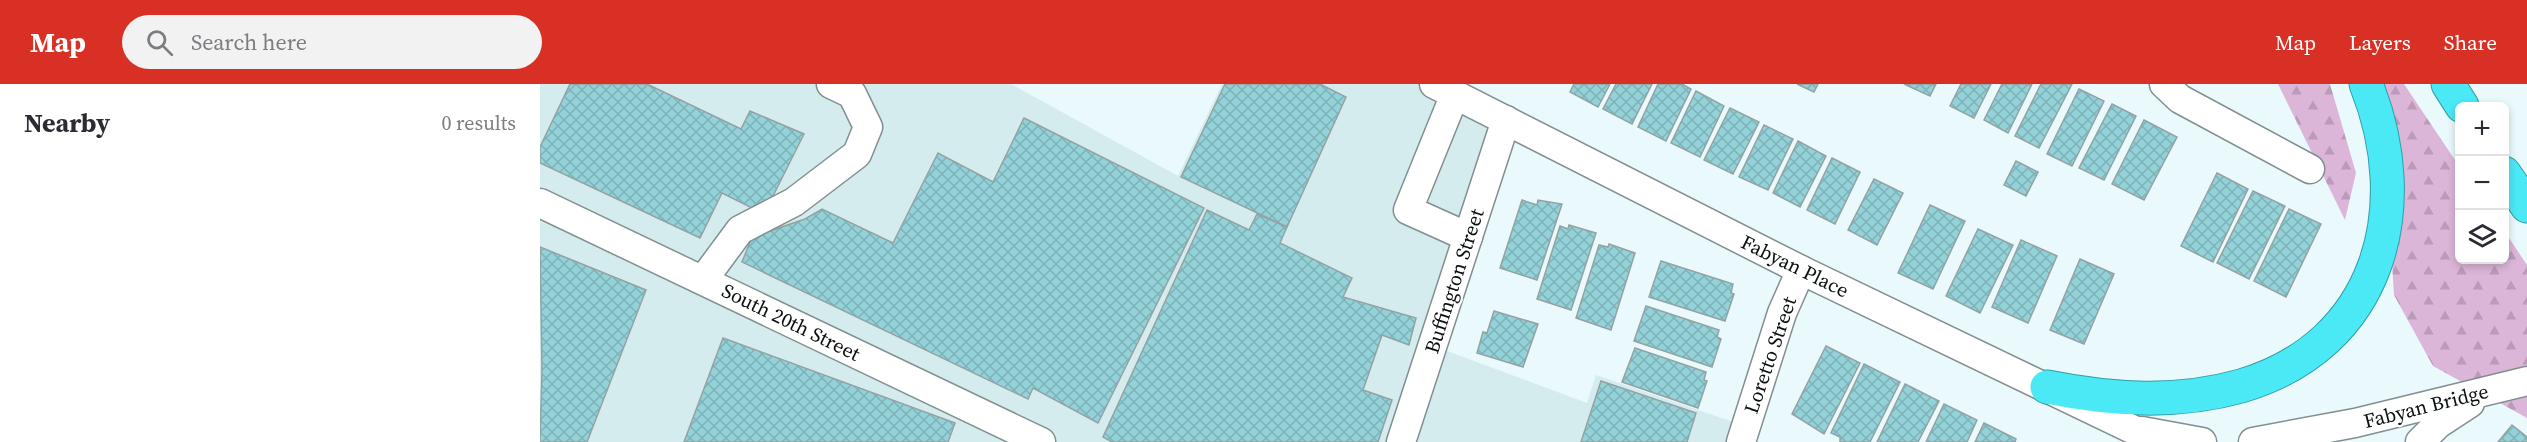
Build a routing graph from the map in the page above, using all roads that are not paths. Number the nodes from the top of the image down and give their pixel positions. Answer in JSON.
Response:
{"nodes":[{"id":1,"x":831,"y":84,"type":"edge"},
{"id":2,"x":2164,"y":84,"type":"edge"},
{"id":3,"x":2366,"y":84,"type":"edge"},
{"id":4,"x":2448,"y":84,"type":"edge"},
{"id":5,"x":1445,"y":89,"type":"edge"},
{"id":6,"x":2459,"y":102,"type":"edge"},
{"id":7,"x":1506,"y":120,"type":"junction"},
{"id":8,"x":2310,"y":169,"type":"dead end"},
{"id":9,"x":2509,"y":179,"type":"edge"},
{"id":10,"x":540,"y":202,"type":"edge"},
{"id":11,"x":2527,"y":206,"type":"edge"},
{"id":12,"x":1468,"y":237,"type":"junction"},
{"id":13,"x":1801,"y":270,"type":"junction"},
{"id":14,"x":703,"y":280,"type":"junction"},
{"id":15,"x":2514,"y":384,"type":"edge"},
{"id":16,"x":2047,"y":387,"type":"junction"},
{"id":17,"x":2130,"y":428,"type":"junction"},
{"id":18,"x":1041,"y":442,"type":"edge"},
{"id":19,"x":1401,"y":442,"type":"edge"},
{"id":20,"x":1741,"y":442,"type":"edge"},
{"id":21,"x":2159,"y":442,"type":"edge"},
{"id":22,"x":2202,"y":442,"type":"edge"},
{"id":23,"x":2253,"y":442,"type":"edge"},
{"id":24,"x":2420,"y":442,"type":"edge"}],
"edges":[{"from":1,"to":14,"type":"street"},
{"from":2,"to":8,"type":"street"},
{"from":3,"to":16,"type":"highway"},
{"from":4,"to":6,"type":"highway"},
{"from":5,"to":7,"type":"street","name":"Fabyan Place"},
{"from":5,"to":12,"type":"street"},
{"from":7,"to":12,"type":"street","name":"Buffington Street"},
{"from":7,"to":13,"type":"street","name":"Fabyan Place"},
{"from":9,"to":11,"type":"highway"},
{"from":10,"to":14,"type":"street","name":"South 20th Street"},
{"from":12,"to":19,"type":"street","name":"Buffington Street"},
{"from":13,"to":16,"type":"street","name":"Fabyan Place"},
{"from":13,"to":20,"type":"street","name":"Loretto Street"},
{"from":14,"to":18,"type":"street","name":"South 20th Street"},
{"from":15,"to":23,"type":"street","name":"Fabyan Bridge"},
{"from":15,"to":24,"type":"street"},
{"from":16,"to":17,"type":"street","name":"Fabyan Place"},
{"from":17,"to":21,"type":"street","name":"Fabyan Place"},
{"from":17,"to":22,"type":"street"}]}
